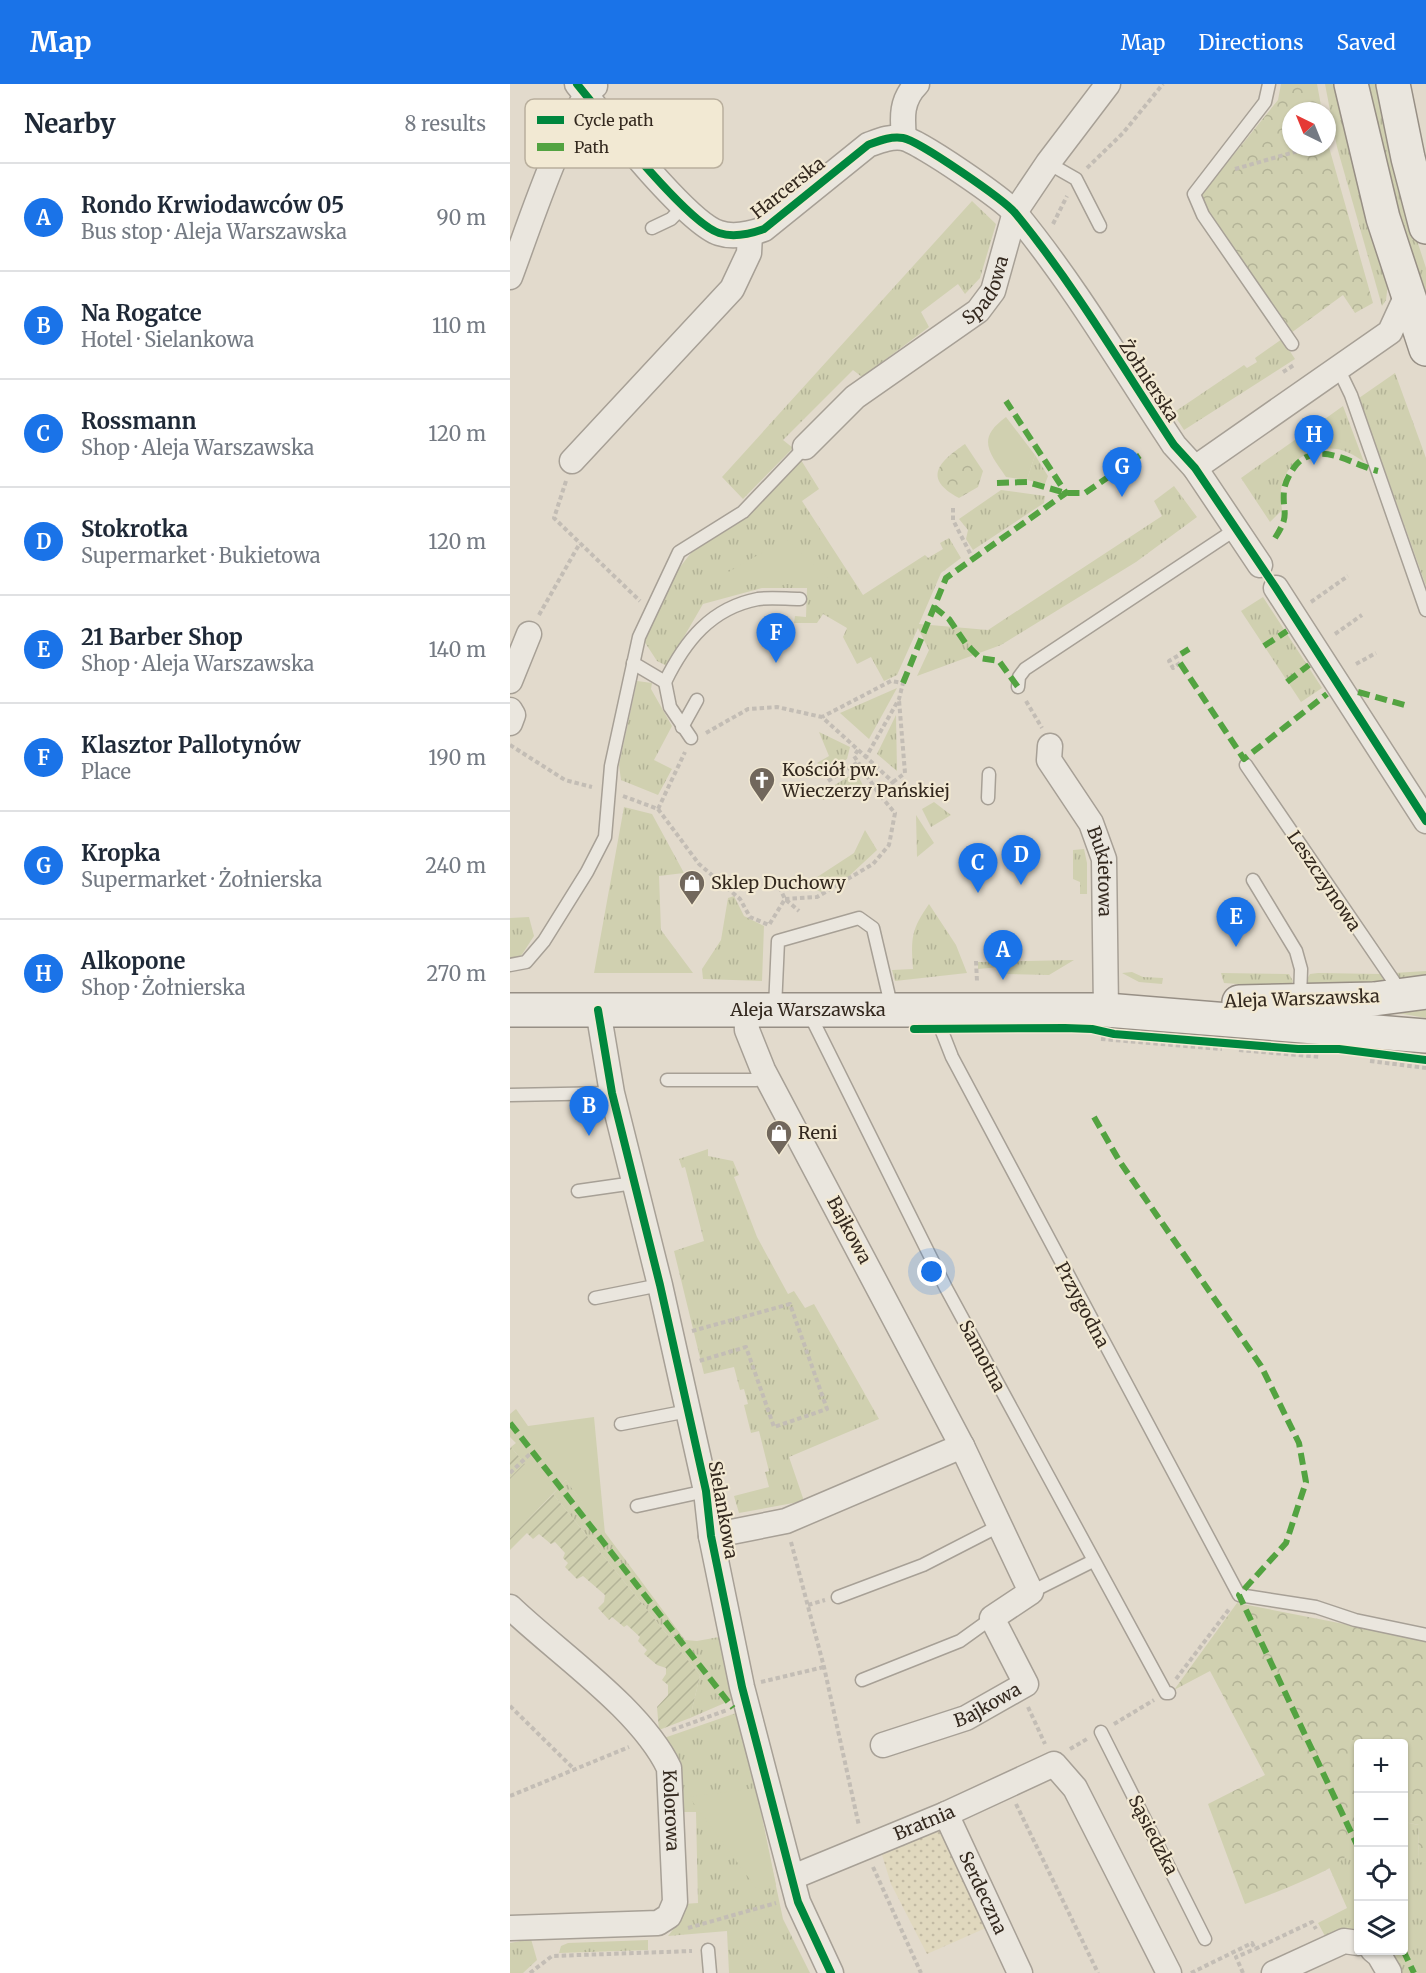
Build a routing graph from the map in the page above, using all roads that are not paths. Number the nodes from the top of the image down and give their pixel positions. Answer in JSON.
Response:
{"nodes":[{"id":1,"x":917,"y":84,"type":"edge"},
{"id":2,"x":1108,"y":84,"type":"edge"},
{"id":3,"x":1269,"y":84,"type":"edge"},
{"id":4,"x":1351,"y":84,"type":"edge"},
{"id":5,"x":1393,"y":84,"type":"edge"},
{"id":6,"x":904,"y":138,"type":"junction"},
{"id":7,"x":1048,"y":163,"type":"junction"},
{"id":8,"x":553,"y":168,"type":"edge"},
{"id":9,"x":652,"y":168,"type":"edge"},
{"id":10,"x":683,"y":207,"type":"junction"},
{"id":11,"x":1015,"y":212,"type":"junction"},
{"id":12,"x":1100,"y":226,"type":"dead end"},
{"id":13,"x":1426,"y":227,"type":"edge"},
{"id":14,"x":652,"y":228,"type":"dead end"},
{"id":15,"x":750,"y":234,"type":"junction"},
{"id":16,"x":510,"y":277,"type":"edge"},
{"id":17,"x":1407,"y":295,"type":"junction"},
{"id":18,"x":1390,"y":332,"type":"junction"},
{"id":19,"x":1292,"y":344,"type":"dead end"},
{"id":20,"x":1425,"y":346,"type":"edge"},
{"id":21,"x":1338,"y":368,"type":"junction"},
{"id":22,"x":805,"y":447,"type":"joint"},
{"id":23,"x":572,"y":461,"type":"road end"},
{"id":24,"x":1195,"y":468,"type":"junction"},
{"id":25,"x":1236,"y":529,"type":"junction"},
{"id":26,"x":1260,"y":565,"type":"dead end"},
{"id":27,"x":1276,"y":588,"type":"dead end"},
{"id":28,"x":800,"y":599,"type":"dead end"},
{"id":29,"x":1426,"y":610,"type":"edge"},
{"id":30,"x":529,"y":634,"type":"road end"},
{"id":31,"x":633,"y":663,"type":"junction"},
{"id":32,"x":510,"y":681,"type":"edge"},
{"id":33,"x":665,"y":682,"type":"junction"},
{"id":34,"x":1018,"y":687,"type":"road end"},
{"id":35,"x":696,"y":700,"type":"dead end"},
{"id":36,"x":682,"y":727,"type":"junction"},
{"id":37,"x":691,"y":738,"type":"dead end"},
{"id":38,"x":1049,"y":741,"type":"road end"},
{"id":39,"x":1246,"y":765,"type":"dead end"},
{"id":40,"x":988,"y":774,"type":"dead end"},
{"id":41,"x":988,"y":798,"type":"dead end"},
{"id":42,"x":1426,"y":821,"type":"edge"},
{"id":43,"x":1253,"y":880,"type":"dead end"},
{"id":44,"x":510,"y":965,"type":"edge"},
{"id":45,"x":1415,"y":994,"type":"edge"},
{"id":46,"x":1300,"y":1000,"type":"junction"},
{"id":47,"x":598,"y":1010,"type":"junction"},
{"id":48,"x":761,"y":1010,"type":"junction"},
{"id":49,"x":808,"y":1010,"type":"junction"},
{"id":50,"x":892,"y":1010,"type":"junction"},
{"id":51,"x":934,"y":1010,"type":"junction"},
{"id":52,"x":510,"y":1011,"type":"edge"},
{"id":53,"x":1102,"y":1020,"type":"junction"},
{"id":54,"x":1426,"y":1036,"type":"edge"},
{"id":55,"x":763,"y":1070,"type":"junction"},
{"id":56,"x":667,"y":1080,"type":"dead end"},
{"id":57,"x":612,"y":1093,"type":"junction"},
{"id":58,"x":510,"y":1095,"type":"edge"},
{"id":59,"x":634,"y":1183,"type":"junction"},
{"id":60,"x":578,"y":1191,"type":"dead end"},
{"id":61,"x":660,"y":1285,"type":"junction"},
{"id":62,"x":595,"y":1298,"type":"dead end"},
{"id":63,"x":688,"y":1411,"type":"junction"},
{"id":64,"x":621,"y":1424,"type":"dead end"},
{"id":65,"x":962,"y":1446,"type":"junction"},
{"id":66,"x":706,"y":1491,"type":"junction"},
{"id":67,"x":637,"y":1506,"type":"dead end"},
{"id":68,"x":999,"y":1526,"type":"junction"},
{"id":69,"x":711,"y":1536,"type":"junction"},
{"id":70,"x":1093,"y":1561,"type":"junction"},
{"id":71,"x":1032,"y":1592,"type":"junction"},
{"id":72,"x":838,"y":1597,"type":"dead end"},
{"id":73,"x":510,"y":1607,"type":"edge"},
{"id":74,"x":992,"y":1618,"type":"junction"},
{"id":75,"x":1426,"y":1635,"type":"edge"},
{"id":76,"x":862,"y":1680,"type":"dead end"},
{"id":77,"x":1169,"y":1693,"type":"dead end"},
{"id":78,"x":1101,"y":1732,"type":"dead end"},
{"id":79,"x":883,"y":1746,"type":"dead end"},
{"id":80,"x":946,"y":1814,"type":"junction"},
{"id":81,"x":793,"y":1877,"type":"junction"},
{"id":82,"x":510,"y":1928,"type":"edge"},
{"id":83,"x":1205,"y":1939,"type":"dead end"},
{"id":84,"x":1354,"y":1942,"type":"edge"},
{"id":85,"x":708,"y":1950,"type":"road end"},
{"id":86,"x":1379,"y":1955,"type":"edge"},
{"id":87,"x":710,"y":1973,"type":"edge"},
{"id":88,"x":831,"y":1973,"type":"edge"},
{"id":89,"x":1020,"y":1973,"type":"edge"},
{"id":90,"x":1169,"y":1973,"type":"edge"},
{"id":91,"x":1274,"y":1973,"type":"edge"},
{"id":92,"x":1389,"y":1973,"type":"edge"}],
"edges":[{"from":1,"to":6,"type":"street"},
{"from":2,"to":7,"type":"street","name":"Spadowa"},
{"from":3,"to":19,"type":"lane"},
{"from":4,"to":17,"type":"street"},
{"from":5,"to":13,"type":"street"},
{"from":6,"to":11,"type":"street"},
{"from":6,"to":15,"type":"street","name":"Harcerska"},
{"from":7,"to":11,"type":"street","name":"Spadowa"},
{"from":7,"to":12,"type":"lane"},
{"from":8,"to":16,"type":"street"},
{"from":9,"to":10,"type":"street","name":"Harcerska"},
{"from":10,"to":14,"type":"lane"},
{"from":10,"to":15,"type":"street","name":"Harcerska"},
{"from":11,"to":22,"type":"street","name":"Spadowa"},
{"from":11,"to":24,"type":"street","name":"Żołnierska"},
{"from":15,"to":23,"type":"street"},
{"from":17,"to":18,"type":"street"},
{"from":17,"to":20,"type":"street"},
{"from":18,"to":20,"type":"street"},
{"from":18,"to":21,"type":"street"},
{"from":21,"to":24,"type":"street"},
{"from":21,"to":29,"type":"lane"},
{"from":22,"to":31,"type":"lane"},
{"from":24,"to":25,"type":"street","name":"Żołnierska"},
{"from":25,"to":26,"type":"street","name":"Żołnierska"},
{"from":25,"to":34,"type":"lane"},
{"from":27,"to":42,"type":"street"},
{"from":28,"to":33,"type":"lane"},
{"from":30,"to":32,"type":"street"},
{"from":31,"to":33,"type":"lane"},
{"from":31,"to":44,"type":"lane"},
{"from":33,"to":36,"type":"lane"},
{"from":35,"to":36,"type":"lane"},
{"from":36,"to":37,"type":"lane"},
{"from":38,"to":53,"type":"street","name":"Bukietowa"},
{"from":39,"to":45,"type":"lane","name":"Leszczynowa"},
{"from":40,"to":41,"type":"lane"},
{"from":43,"to":46,"type":"lane"},
{"from":45,"to":46,"type":"street","name":"Aleja Warszawska"},
{"from":46,"to":53,"type":"street","name":"Aleja Warszawska"},
{"from":47,"to":48,"type":"street","name":"Aleja Warszawska"},
{"from":47,"to":52,"type":"street","name":"Aleja Warszawska"},
{"from":47,"to":57,"type":"street","name":"Sielankowa"},
{"from":48,"to":49,"type":"street","name":"Aleja Warszawska"},
{"from":48,"to":50,"type":"lane"},
{"from":48,"to":55,"type":"street","name":"Bajkowa"},
{"from":49,"to":50,"type":"street","name":"Aleja Warszawska"},
{"from":49,"to":70,"type":"lane","name":"Samotna"},
{"from":50,"to":51,"type":"street","name":"Aleja Warszawska"},
{"from":51,"to":53,"type":"street","name":"Aleja Warszawska"},
{"from":51,"to":75,"type":"lane","name":"Przygodna"},
{"from":53,"to":54,"type":"street","name":"Aleja Warszawska"},
{"from":55,"to":56,"type":"lane"},
{"from":55,"to":65,"type":"street","name":"Bajkowa"},
{"from":57,"to":58,"type":"lane"},
{"from":57,"to":59,"type":"street","name":"Sielankowa"},
{"from":59,"to":60,"type":"lane"},
{"from":59,"to":61,"type":"street","name":"Sielankowa"},
{"from":61,"to":62,"type":"lane"},
{"from":61,"to":63,"type":"street","name":"Sielankowa"},
{"from":63,"to":64,"type":"lane"},
{"from":63,"to":66,"type":"street","name":"Sielankowa"},
{"from":65,"to":68,"type":"street","name":"Bajkowa"},
{"from":65,"to":69,"type":"street"},
{"from":66,"to":67,"type":"lane"},
{"from":66,"to":69,"type":"street","name":"Sielankowa"},
{"from":68,"to":71,"type":"street","name":"Bajkowa"},
{"from":68,"to":72,"type":"lane"},
{"from":69,"to":81,"type":"street","name":"Sielankowa"},
{"from":70,"to":71,"type":"lane"},
{"from":70,"to":77,"type":"lane","name":"Samotna"},
{"from":71,"to":74,"type":"street"},
{"from":73,"to":82,"type":"street","name":"Kolorowa"},
{"from":74,"to":76,"type":"lane"},
{"from":74,"to":79,"type":"street","name":"Bajkowa"},
{"from":78,"to":83,"type":"lane","name":"Sąsiedzka"},
{"from":80,"to":81,"type":"street","name":"Bratnia"},
{"from":80,"to":89,"type":"street","name":"Serdeczna"},
{"from":80,"to":90,"type":"street","name":"Bratnia"},
{"from":81,"to":88,"type":"street","name":"Sielankowa"},
{"from":84,"to":91,"type":"street"},
{"from":85,"to":87,"type":"lane"},
{"from":86,"to":92,"type":"street"}]}
